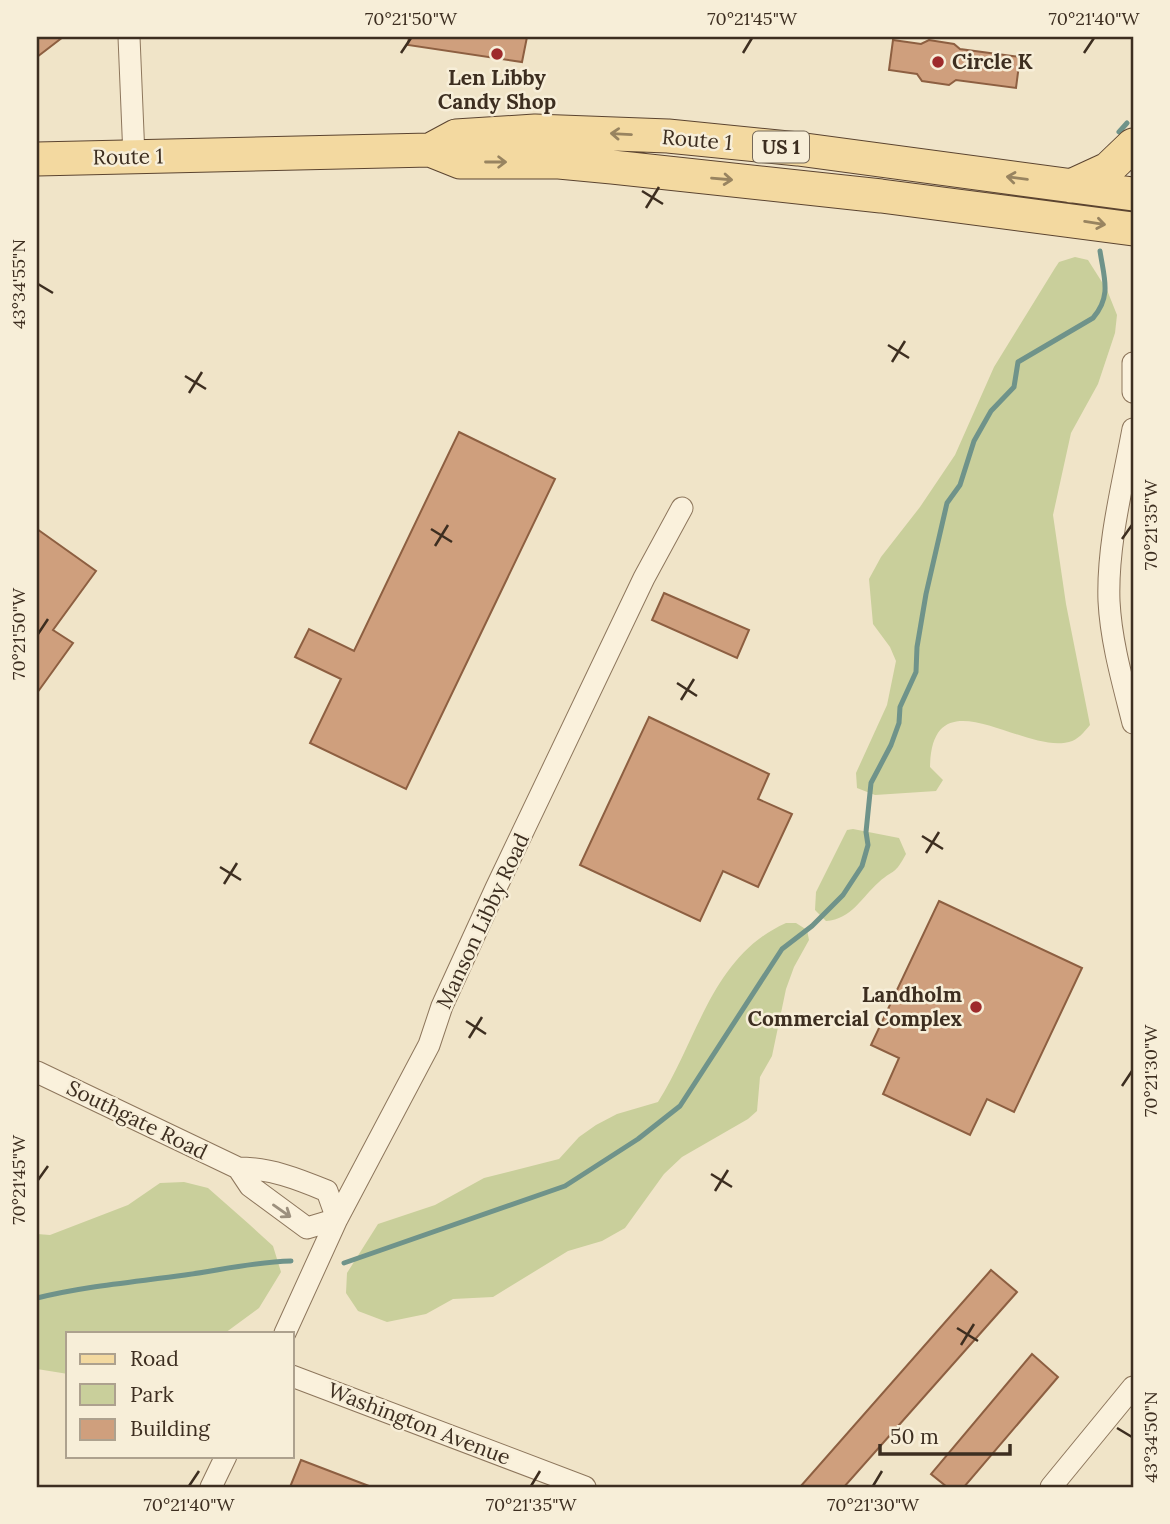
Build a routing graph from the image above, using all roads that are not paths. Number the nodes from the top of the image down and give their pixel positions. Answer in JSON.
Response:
{"nodes":[{"id":1,"x":129,"y":37,"type":"edge"},
{"id":2,"x":1133,"y":145,"type":"edge"},
{"id":3,"x":430,"y":150,"type":"junction"},
{"id":4,"x":134,"y":157,"type":"junction"},
{"id":5,"x":37,"y":159,"type":"edge"},
{"id":6,"x":1070,"y":186,"type":"junction"},
{"id":7,"x":1133,"y":194,"type":"edge"},
{"id":8,"x":1133,"y":229,"type":"edge"},
{"id":9,"x":1133,"y":363,"type":"edge"},
{"id":10,"x":1133,"y":392,"type":"edge"},
{"id":11,"x":1133,"y":429,"type":"edge"},
{"id":12,"x":682,"y":508,"type":"dead end"},
{"id":13,"x":1133,"y":723,"type":"edge"},
{"id":14,"x":37,"y":1072,"type":"edge"},
{"id":15,"x":238,"y":1168,"type":"junction"},
{"id":16,"x":337,"y":1219,"type":"junction"},
{"id":17,"x":285,"y":1332,"type":"edge"},
{"id":18,"x":294,"y":1377,"type":"edge"},
{"id":19,"x":1133,"y":1387,"type":"edge"},
{"id":20,"x":225,"y":1458,"type":"edge"},
{"id":21,"x":211,"y":1487,"type":"edge"},
{"id":22,"x":585,"y":1487,"type":"edge"},
{"id":23,"x":1051,"y":1487,"type":"edge"}],
"edges":[{"from":1,"to":4,"type":"street"},
{"from":2,"to":6,"type":"main road"},
{"from":3,"to":4,"type":"main road","name":"Route 1","number":"US 1"},
{"from":6,"to":3,"type":"main road","name":"Route 1","number":"US 1","one_way":true},
{"from":3,"to":8,"type":"main road","name":"Route 1","number":"US 1","one_way":true},
{"from":4,"to":5,"type":"main road","name":"Route 1","number":"US 1"},
{"from":6,"to":7,"type":"main road","name":"Route 1","number":"US 1"},
{"from":9,"to":10,"type":"street"},
{"from":11,"to":13,"type":"street"},
{"from":12,"to":16,"type":"street","name":"Manson Libby Road"},
{"from":14,"to":15,"type":"street","name":"Southgate Road"},
{"from":15,"to":16,"type":"street","name":"Southgate Road"},
{"from":15,"to":16,"type":"street","name":"Southgate Road","one_way":true},
{"from":16,"to":17,"type":"street","name":"Manson Libby Road"},
{"from":18,"to":22,"type":"street","name":"Washington Avenue"},
{"from":19,"to":23,"type":"street"},
{"from":20,"to":21,"type":"street"}]}
